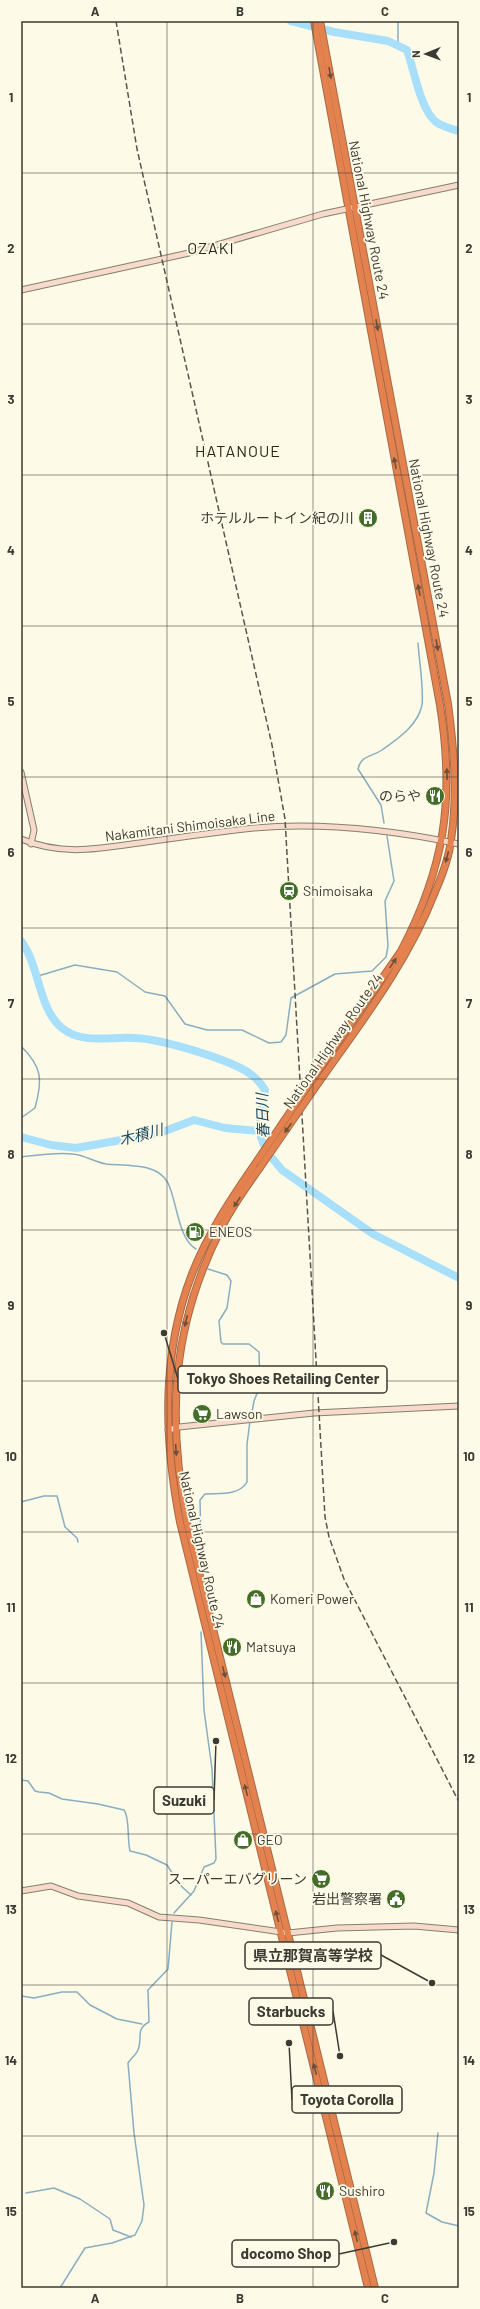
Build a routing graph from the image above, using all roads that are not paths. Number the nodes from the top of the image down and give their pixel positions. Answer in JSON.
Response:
{"nodes":[{"id":1,"x":314,"y":21,"type":"edge"},
{"id":2,"x":320,"y":21,"type":"edge"},
{"id":3,"x":320,"y":35,"type":"junction"},
{"id":4,"x":459,"y":185,"type":"edge"},
{"id":5,"x":354,"y":207,"type":"junction"},
{"id":6,"x":348,"y":208,"type":"junction"},
{"id":7,"x":21,"y":290,"type":"edge"},
{"id":8,"x":21,"y":772,"type":"edge"},
{"id":9,"x":21,"y":839,"type":"edge"},
{"id":10,"x":442,"y":840,"type":"junction"},
{"id":11,"x":451,"y":842,"type":"junction"},
{"id":12,"x":31,"y":844,"type":"junction"},
{"id":13,"x":459,"y":844,"type":"edge"},
{"id":14,"x":459,"y":1406,"type":"edge"},
{"id":15,"x":175,"y":1428,"type":"junction"},
{"id":16,"x":168,"y":1430,"type":"junction"},
{"id":17,"x":21,"y":1892,"type":"edge"},
{"id":18,"x":459,"y":1930,"type":"edge"},
{"id":19,"x":280,"y":1931,"type":"junction"},
{"id":20,"x":288,"y":1933,"type":"junction"},
{"id":21,"x":368,"y":2288,"type":"edge"},
{"id":22,"x":375,"y":2288,"type":"edge"}],
"edges":[{"from":1,"to":3,"type":"highway","name":"National Highway Route 24"},
{"from":2,"to":3,"type":"highway","name":"National Highway Route 24"},
{"from":3,"to":5,"type":"highway","name":"National Highway Route 24","one_way":true},
{"from":3,"to":6,"type":"highway","name":"National Highway Route 24"},
{"from":4,"to":5,"type":"main road"},
{"from":5,"to":6,"type":"main road"},
{"from":5,"to":11,"type":"highway","name":"National Highway Route 24","one_way":true},
{"from":6,"to":7,"type":"main road"},
{"from":10,"to":6,"type":"highway","name":"National Highway Route 24","one_way":true},
{"from":8,"to":12,"type":"main road"},
{"from":9,"to":12,"type":"main road","name":"Nakamitani Shimoisaka Line"},
{"from":10,"to":11,"type":"main road","name":"Nakamitani Shimoisaka Line"},
{"from":10,"to":12,"type":"main road","name":"Nakamitani Shimoisaka Line"},
{"from":16,"to":10,"type":"highway","name":"National Highway Route 24","one_way":true,"bridge":true},
{"from":11,"to":13,"type":"main road","name":"Nakamitani Shimoisaka Line"},
{"from":11,"to":15,"type":"highway","name":"National Highway Route 24","one_way":true,"bridge":true},
{"from":14,"to":15,"type":"main road"},
{"from":15,"to":16,"type":"main road"},
{"from":15,"to":20,"type":"highway","name":"National Highway Route 24","one_way":true},
{"from":19,"to":16,"type":"highway","name":"National Highway Route 24","one_way":true},
{"from":17,"to":19,"type":"main road"},
{"from":18,"to":20,"type":"main road"},
{"from":19,"to":20,"type":"main road"},
{"from":21,"to":19,"type":"highway","name":"National Highway Route 24","one_way":true},
{"from":20,"to":22,"type":"highway","name":"National Highway Route 24"}]}
